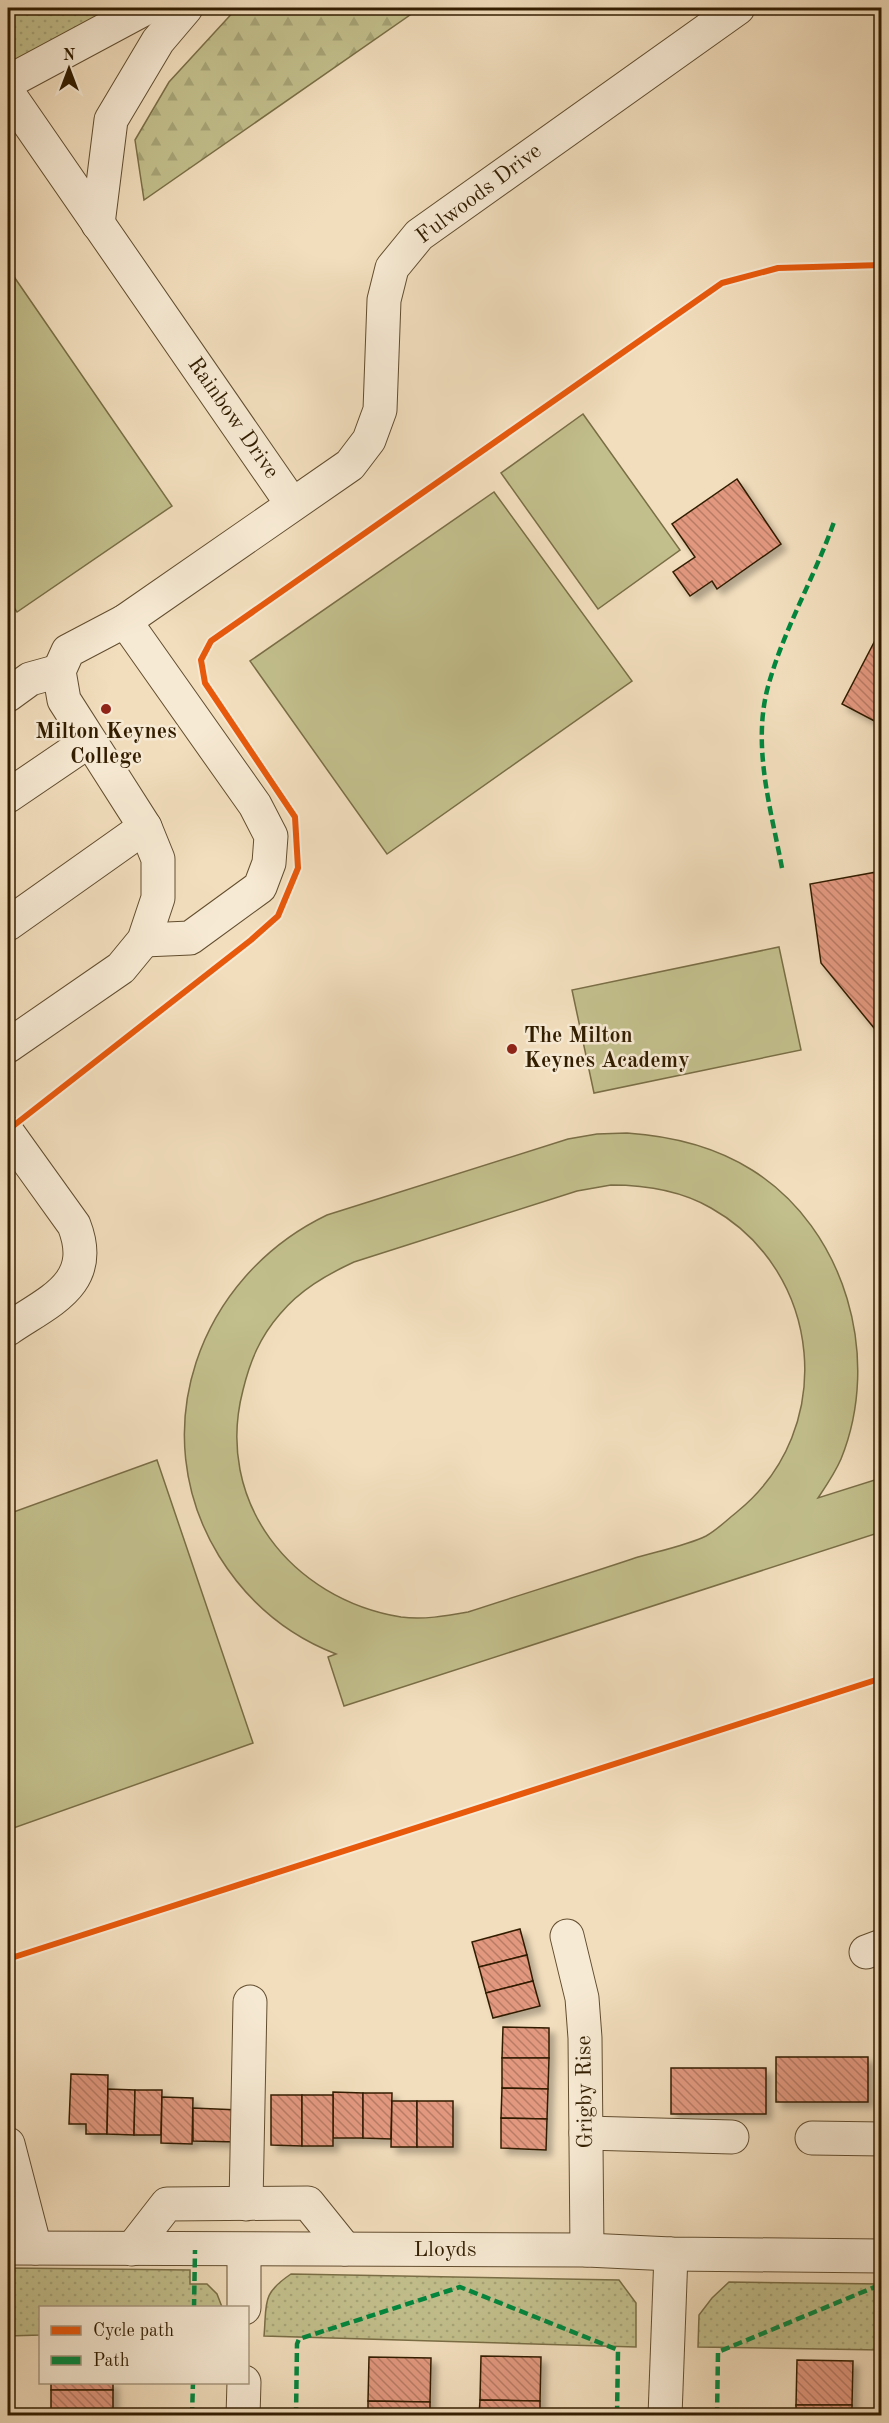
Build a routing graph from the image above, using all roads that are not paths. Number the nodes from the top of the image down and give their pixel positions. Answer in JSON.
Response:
{"nodes":[{"id":1,"x":146,"y":8,"type":"edge"},
{"id":2,"x":186,"y":8,"type":"edge"},
{"id":3,"x":738,"y":8,"type":"edge"},
{"id":4,"x":8,"y":82,"type":"edge"},
{"id":5,"x":8,"y":93,"type":"edge"},
{"id":6,"x":98,"y":224,"type":"junction"},
{"id":7,"x":292,"y":504,"type":"junction"},
{"id":8,"x":125,"y":621,"type":"junction"},
{"id":9,"x":59,"y":671,"type":"junction"},
{"id":10,"x":8,"y":695,"type":"edge"},
{"id":11,"x":89,"y":741,"type":"junction"},
{"id":12,"x":8,"y":796,"type":"edge"},
{"id":13,"x":145,"y":827,"type":"junction"},
{"id":14,"x":8,"y":924,"type":"edge"},
{"id":15,"x":144,"y":940,"type":"junction"},
{"id":16,"x":8,"y":1046,"type":"edge"},
{"id":17,"x":8,"y":1133,"type":"edge"},
{"id":18,"x":8,"y":1329,"type":"edge"},
{"id":19,"x":567,"y":1936,"type":"dead end"},
{"id":20,"x":250,"y":2002,"type":"dead end"},
{"id":21,"x":586,"y":2133,"type":"junction"},
{"id":22,"x":732,"y":2137,"type":"dead end"},
{"id":23,"x":812,"y":2138,"type":"dead end"},
{"id":24,"x":882,"y":2139,"type":"edge"},
{"id":25,"x":8,"y":2144,"type":"edge"},
{"id":26,"x":246,"y":2204,"type":"junction"},
{"id":27,"x":21,"y":2248,"type":"edge"},
{"id":28,"x":132,"y":2249,"type":"junction"},
{"id":29,"x":345,"y":2249,"type":"junction"},
{"id":30,"x":244,"y":2250,"type":"junction"},
{"id":31,"x":587,"y":2250,"type":"junction"},
{"id":32,"x":670,"y":2254,"type":"junction"},
{"id":33,"x":882,"y":2256,"type":"edge"},
{"id":34,"x":244,"y":2306,"type":"edge"},
{"id":35,"x":244,"y":2384,"type":"edge"},
{"id":36,"x":243,"y":2415,"type":"edge"},
{"id":37,"x":665,"y":2415,"type":"edge"}],
"edges":[{"from":1,"to":4,"type":"street"},
{"from":2,"to":6,"type":"street"},
{"from":3,"to":7,"type":"street","name":"Fulwoods Drive"},
{"from":5,"to":6,"type":"street","name":"Rainbow Drive"},
{"from":6,"to":7,"type":"street","name":"Rainbow Drive"},
{"from":7,"to":8,"type":"street","name":"Rainbow Drive"},
{"from":8,"to":9,"type":"street","name":"Rainbow Drive"},
{"from":8,"to":15,"type":"street"},
{"from":9,"to":10,"type":"street"},
{"from":9,"to":11,"type":"street"},
{"from":11,"to":12,"type":"street"},
{"from":11,"to":13,"type":"street"},
{"from":13,"to":14,"type":"street"},
{"from":13,"to":15,"type":"street"},
{"from":15,"to":16,"type":"street"},
{"from":17,"to":18,"type":"street"},
{"from":19,"to":21,"type":"street","name":"Grigby Rise"},
{"from":20,"to":26,"type":"street"},
{"from":21,"to":22,"type":"street"},
{"from":21,"to":31,"type":"street","name":"Grigby Rise"},
{"from":23,"to":24,"type":"street"},
{"from":25,"to":27,"type":"street"},
{"from":26,"to":28,"type":"street"},
{"from":26,"to":29,"type":"street"},
{"from":27,"to":28,"type":"street","name":"Lloyds"},
{"from":28,"to":30,"type":"street","name":"Lloyds"},
{"from":29,"to":30,"type":"street","name":"Lloyds"},
{"from":29,"to":31,"type":"street","name":"Lloyds"},
{"from":30,"to":34,"type":"street"},
{"from":31,"to":32,"type":"street","name":"Lloyds"},
{"from":32,"to":33,"type":"street","name":"Lloyds"},
{"from":32,"to":37,"type":"street"},
{"from":35,"to":36,"type":"street"}]}
